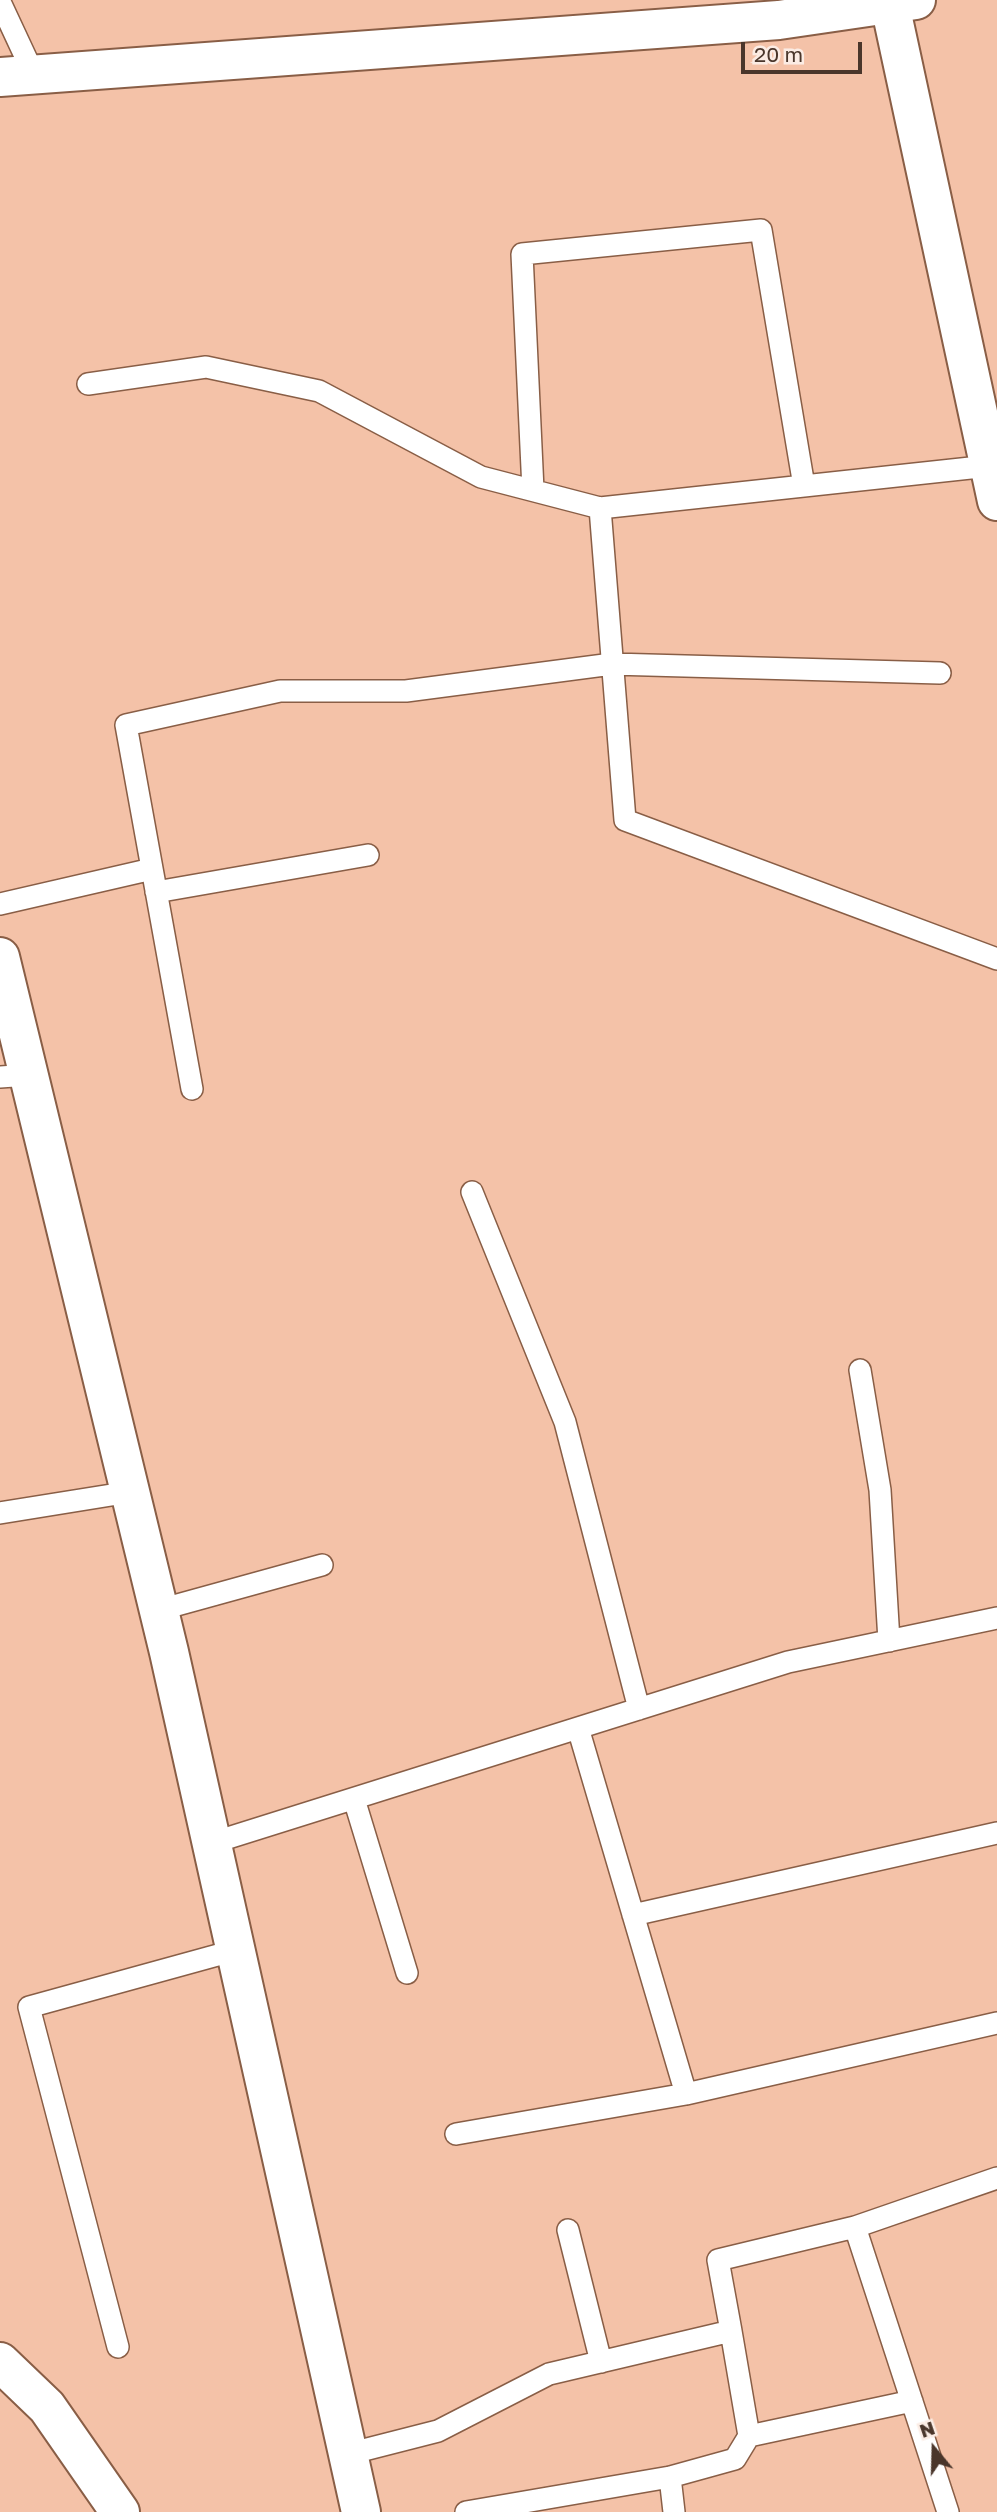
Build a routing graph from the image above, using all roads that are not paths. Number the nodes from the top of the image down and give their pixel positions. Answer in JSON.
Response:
{"nodes":[{"id":1,"x":898,"y":1,"type":"edge"},
{"id":2,"x":0,"y":2,"type":"edge"},
{"id":3,"x":17,"y":76,"type":"edge"},
{"id":4,"x":88,"y":384,"type":"dead end"},
{"id":5,"x":993,"y":484,"type":"edge"},
{"id":6,"x":804,"y":486,"type":"junction"},
{"id":7,"x":533,"y":490,"type":"junction"},
{"id":8,"x":600,"y":508,"type":"junction"},
{"id":9,"x":612,"y":664,"type":"junction"},
{"id":10,"x":940,"y":673,"type":"dead end"},
{"id":11,"x":368,"y":855,"type":"dead end"},
{"id":12,"x":152,"y":869,"type":"junction"},
{"id":13,"x":156,"y":892,"type":"junction"},
{"id":14,"x":0,"y":904,"type":"edge"},
{"id":15,"x":0,"y":957,"type":"edge"},
{"id":16,"x":997,"y":959,"type":"edge"},
{"id":17,"x":14,"y":1076,"type":"edge"},
{"id":18,"x":191,"y":1089,"type":"dead end"},
{"id":19,"x":471,"y":1192,"type":"dead end"},
{"id":20,"x":860,"y":1370,"type":"dead end"},
{"id":21,"x":130,"y":1492,"type":"junction"},
{"id":22,"x":0,"y":1514,"type":"edge"},
{"id":23,"x":322,"y":1565,"type":"dead end"},
{"id":24,"x":159,"y":1610,"type":"junction"},
{"id":25,"x":997,"y":1618,"type":"edge"},
{"id":26,"x":889,"y":1641,"type":"junction"},
{"id":27,"x":639,"y":1709,"type":"junction"},
{"id":28,"x":578,"y":1728,"type":"junction"},
{"id":29,"x":354,"y":1799,"type":"junction"},
{"id":30,"x":997,"y":1832,"type":"edge"},
{"id":31,"x":212,"y":1843,"type":"junction"},
{"id":32,"x":633,"y":1915,"type":"junction"},
{"id":33,"x":236,"y":1950,"type":"junction"},
{"id":34,"x":407,"y":1973,"type":"dead end"},
{"id":35,"x":997,"y":2023,"type":"edge"},
{"id":36,"x":686,"y":2094,"type":"junction"},
{"id":37,"x":456,"y":2134,"type":"dead end"},
{"id":38,"x":997,"y":2178,"type":"edge"},
{"id":39,"x":855,"y":2227,"type":"junction"},
{"id":40,"x":568,"y":2230,"type":"dead end"},
{"id":41,"x":732,"y":2331,"type":"junction"},
{"id":42,"x":118,"y":2347,"type":"dead end"},
{"id":43,"x":0,"y":2362,"type":"edge"},
{"id":44,"x":601,"y":2362,"type":"junction"},
{"id":45,"x":912,"y":2401,"type":"junction"},
{"id":46,"x":748,"y":2436,"type":"junction"},
{"id":47,"x":348,"y":2454,"type":"junction"},
{"id":48,"x":670,"y":2477,"type":"junction"},
{"id":49,"x":120,"y":2512,"type":"edge"},
{"id":50,"x":361,"y":2512,"type":"edge"},
{"id":51,"x":466,"y":2512,"type":"edge"},
{"id":52,"x":674,"y":2512,"type":"edge"},
{"id":53,"x":948,"y":2512,"type":"edge"}],
"edges":[{"from":1,"to":3,"type":"street"},
{"from":1,"to":5,"type":"street"},
{"from":2,"to":3,"type":"lane"},
{"from":4,"to":7,"type":"lane"},
{"from":5,"to":6,"type":"lane"},
{"from":6,"to":7,"type":"lane"},
{"from":6,"to":8,"type":"lane"},
{"from":7,"to":8,"type":"lane"},
{"from":8,"to":9,"type":"lane"},
{"from":9,"to":10,"type":"lane"},
{"from":9,"to":12,"type":"lane"},
{"from":9,"to":16,"type":"lane"},
{"from":11,"to":13,"type":"lane"},
{"from":12,"to":13,"type":"lane"},
{"from":12,"to":14,"type":"lane"},
{"from":13,"to":18,"type":"lane"},
{"from":15,"to":17,"type":"street"},
{"from":17,"to":21,"type":"street"},
{"from":19,"to":27,"type":"lane"},
{"from":20,"to":26,"type":"lane"},
{"from":21,"to":22,"type":"lane"},
{"from":21,"to":24,"type":"street"},
{"from":23,"to":24,"type":"lane"},
{"from":24,"to":31,"type":"street"},
{"from":25,"to":26,"type":"lane"},
{"from":26,"to":27,"type":"lane"},
{"from":27,"to":28,"type":"lane"},
{"from":28,"to":29,"type":"lane"},
{"from":28,"to":32,"type":"lane"},
{"from":29,"to":31,"type":"lane"},
{"from":29,"to":34,"type":"lane"},
{"from":30,"to":32,"type":"lane"},
{"from":31,"to":33,"type":"street"},
{"from":32,"to":36,"type":"lane"},
{"from":33,"to":42,"type":"lane"},
{"from":33,"to":47,"type":"street"},
{"from":35,"to":36,"type":"lane"},
{"from":36,"to":37,"type":"lane"},
{"from":38,"to":39,"type":"lane"},
{"from":39,"to":41,"type":"lane"},
{"from":39,"to":45,"type":"lane"},
{"from":40,"to":44,"type":"lane"},
{"from":41,"to":44,"type":"lane"},
{"from":41,"to":46,"type":"lane"},
{"from":43,"to":49,"type":"street"},
{"from":44,"to":47,"type":"lane"},
{"from":45,"to":46,"type":"lane"},
{"from":45,"to":53,"type":"lane"},
{"from":46,"to":48,"type":"lane"},
{"from":47,"to":50,"type":"street"},
{"from":48,"to":51,"type":"lane"},
{"from":48,"to":52,"type":"lane"}]}
